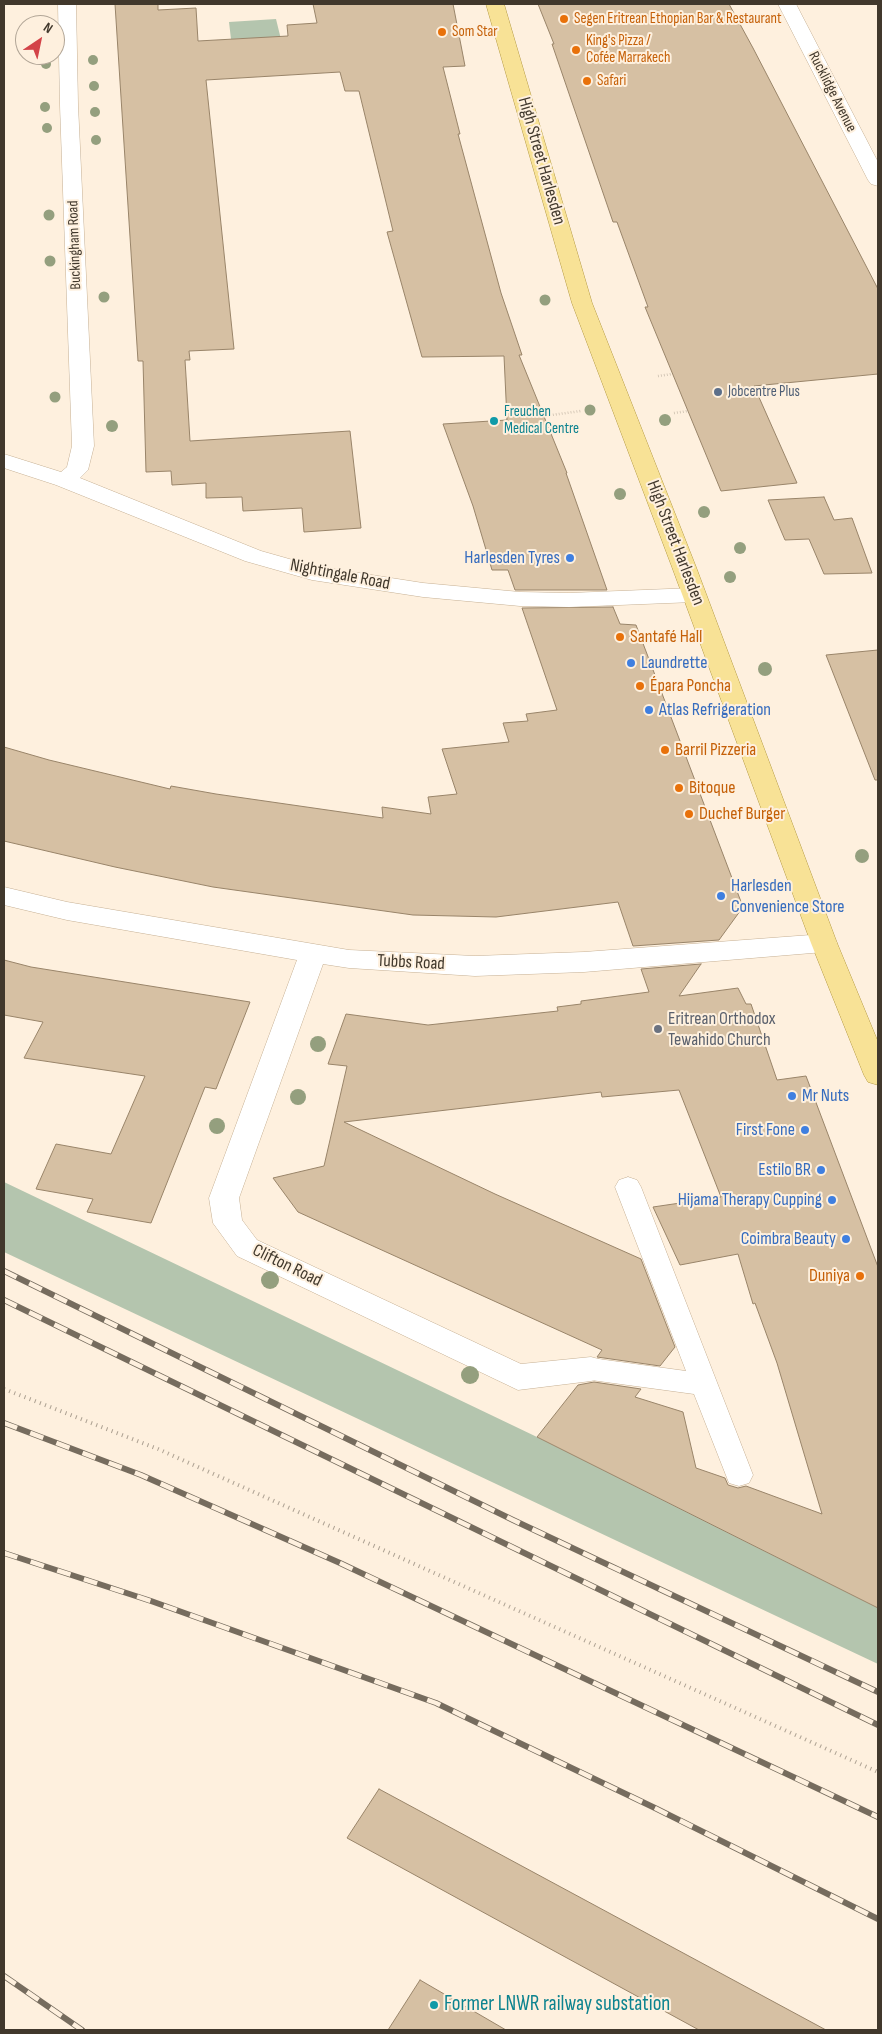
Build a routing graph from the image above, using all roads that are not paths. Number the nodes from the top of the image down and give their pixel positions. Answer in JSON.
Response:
{"nodes":[{"id":1,"x":67,"y":4,"type":"edge"},
{"id":2,"x":495,"y":4,"type":"edge"},
{"id":3,"x":787,"y":4,"type":"edge"},
{"id":4,"x":878,"y":180,"type":"edge"},
{"id":5,"x":4,"y":461,"type":"edge"},
{"id":6,"x":64,"y":480,"type":"junction"},
{"id":7,"x":694,"y":595,"type":"junction"},
{"id":8,"x":4,"y":896,"type":"edge"},
{"id":9,"x":824,"y":944,"type":"junction"},
{"id":10,"x":313,"y":954,"type":"junction"},
{"id":11,"x":878,"y":1075,"type":"edge"},
{"id":12,"x":628,"y":1187,"type":"dead end"},
{"id":13,"x":591,"y":1370,"type":"joint"},
{"id":14,"x":703,"y":1384,"type":"junction"},
{"id":15,"x":739,"y":1475,"type":"dead end"}],
"edges":[{"from":1,"to":6,"type":"street","name":"Buckingham Road"},
{"from":2,"to":7,"type":"main road","name":"High Street Harlesden"},
{"from":3,"to":4,"type":"street","name":"Rucklidge Avenue"},
{"from":5,"to":6,"type":"street","name":"Nightingale Road"},
{"from":6,"to":7,"type":"street","name":"Nightingale Road"},
{"from":7,"to":9,"type":"main road","name":"High Street Harlesden"},
{"from":8,"to":10,"type":"street","name":"Tubbs Road"},
{"from":9,"to":10,"type":"street","name":"Tubbs Road"},
{"from":9,"to":11,"type":"main road","name":"High Street Harlesden"},
{"from":10,"to":13,"type":"street","name":"Clifton Road"},
{"from":12,"to":14,"type":"lane"},
{"from":13,"to":14,"type":"lane"},
{"from":14,"to":15,"type":"lane"}]}
